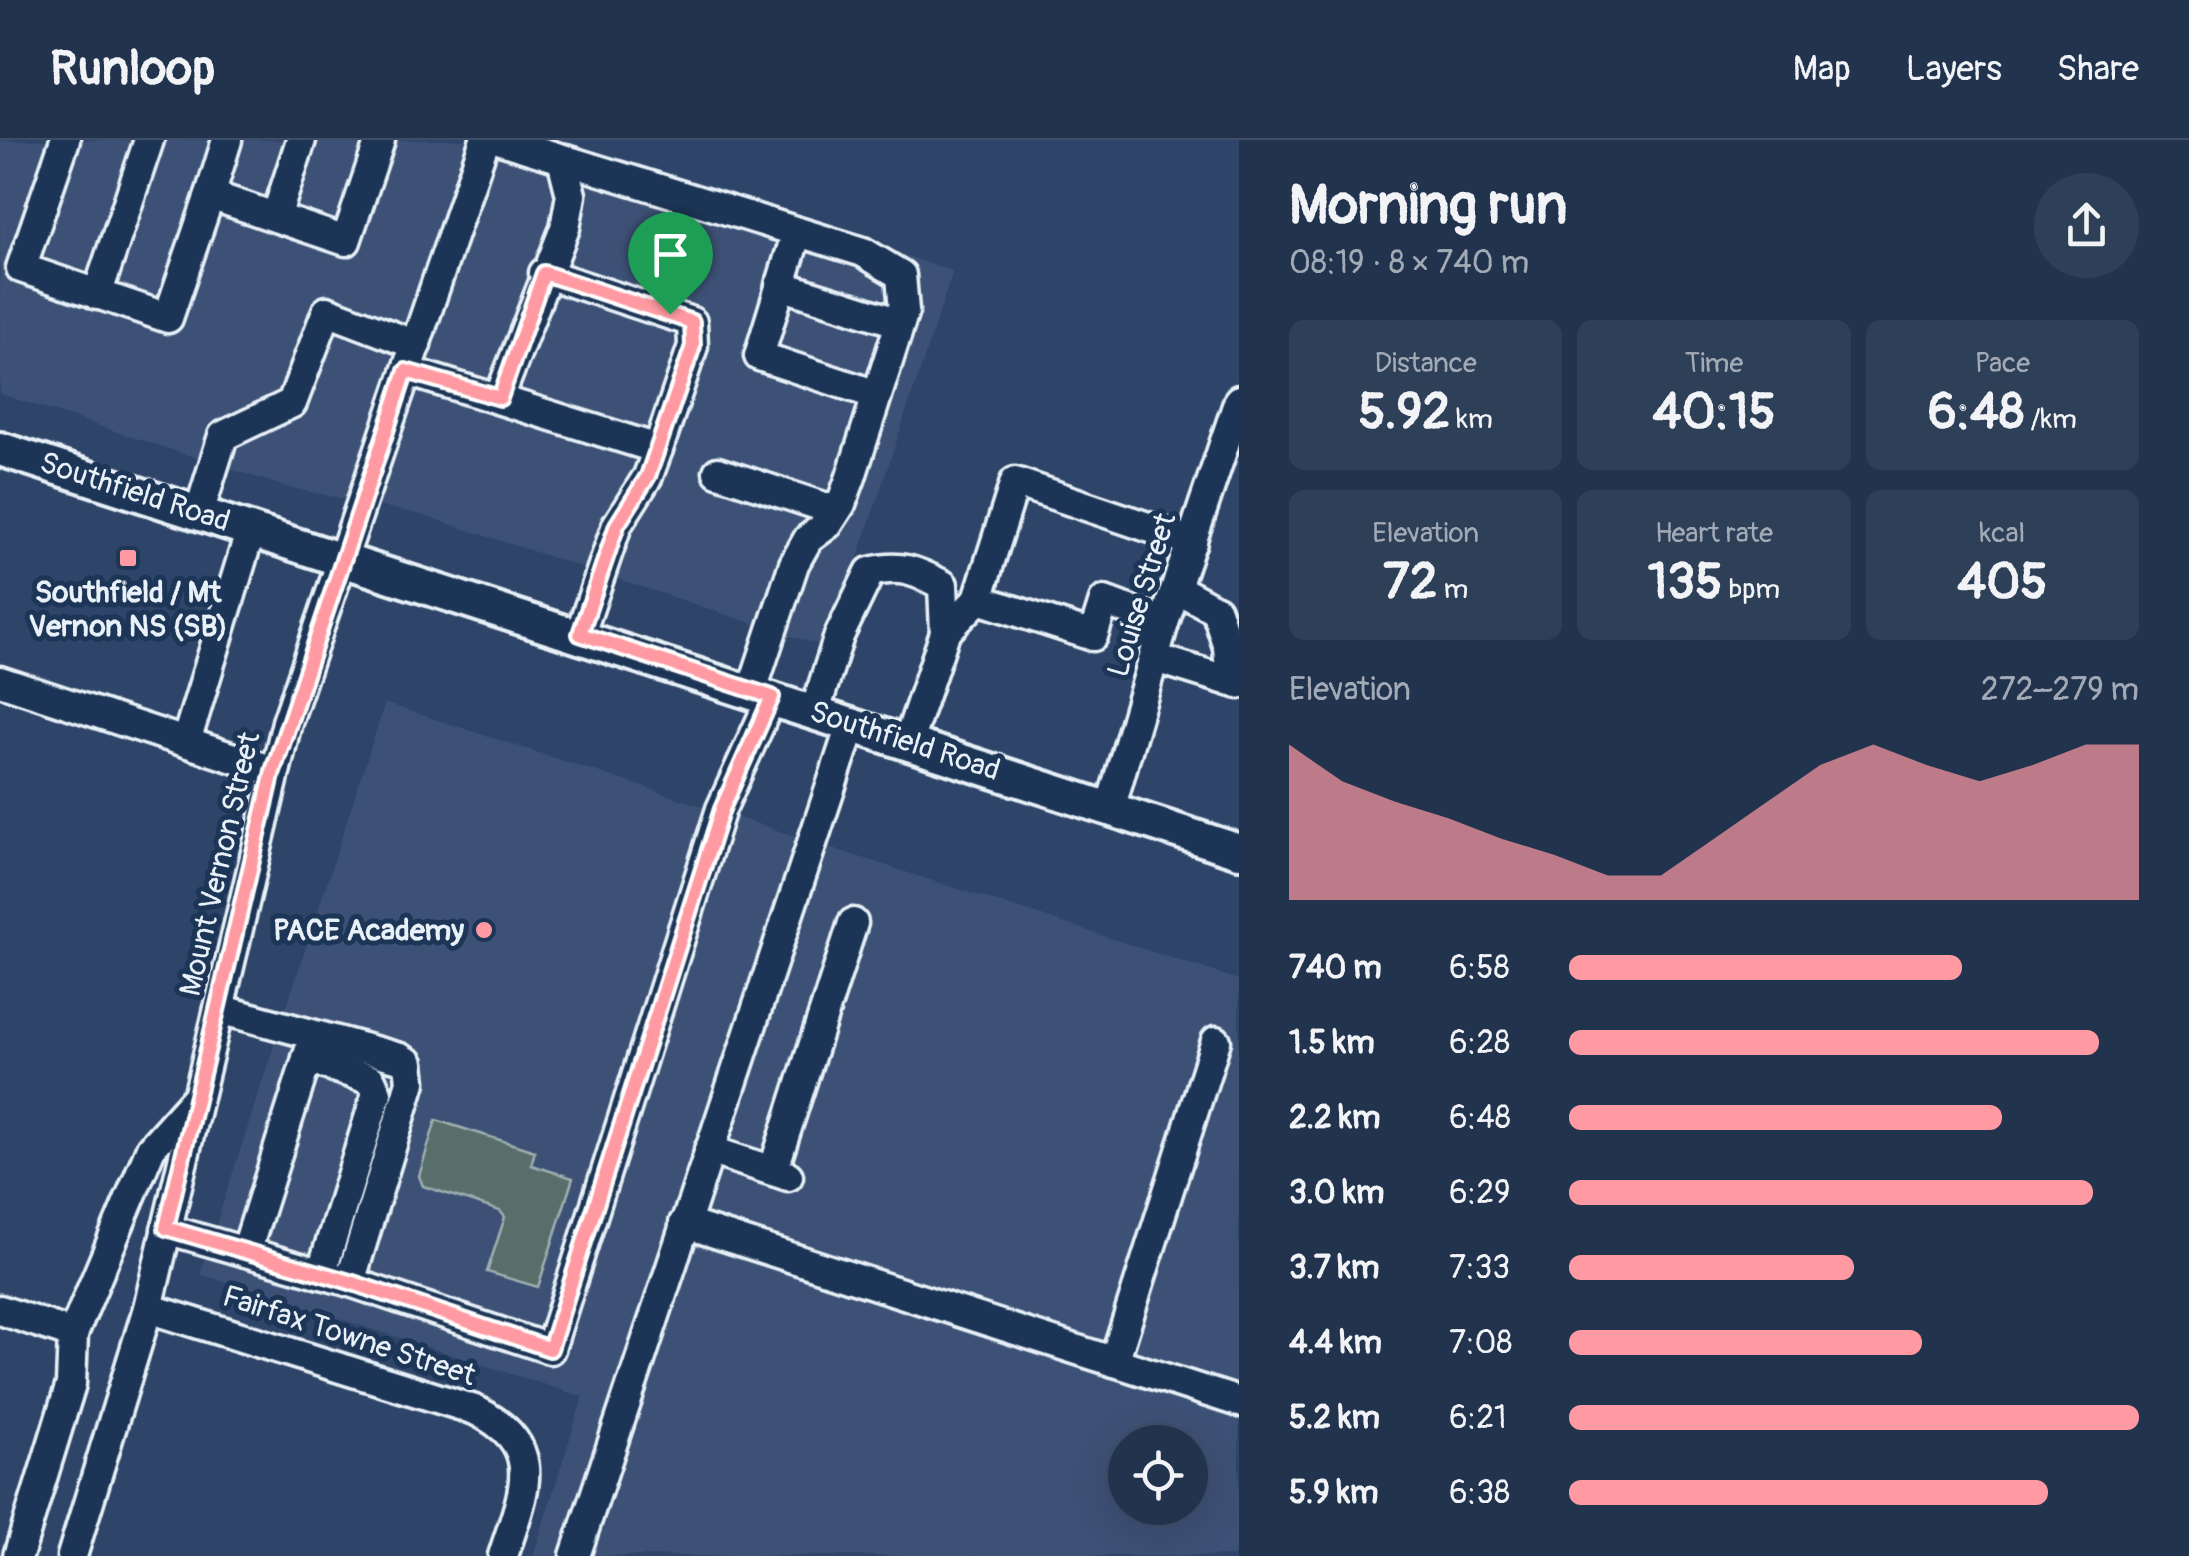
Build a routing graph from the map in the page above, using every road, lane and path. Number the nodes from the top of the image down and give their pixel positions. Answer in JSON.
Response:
{"nodes":[{"id":1,"x":65,"y":140,"type":"edge"},
{"id":2,"x":149,"y":140,"type":"edge"},
{"id":3,"x":227,"y":140,"type":"edge"},
{"id":4,"x":301,"y":140,"type":"edge"},
{"id":5,"x":380,"y":140,"type":"edge"},
{"id":6,"x":482,"y":142,"type":"edge"},
{"id":7,"x":562,"y":159,"type":"junction"},
{"id":8,"x":210,"y":195,"type":"junction"},
{"id":9,"x":276,"y":217,"type":"junction"},
{"id":10,"x":797,"y":232,"type":"junction"},
{"id":11,"x":544,"y":273,"type":"junction"},
{"id":12,"x":780,"y":285,"type":"junction"},
{"id":13,"x":97,"y":294,"type":"junction"},
{"id":14,"x":900,"y":323,"type":"junction"},
{"id":15,"x":411,"y":358,"type":"junction"},
{"id":16,"x":877,"y":395,"type":"junction"},
{"id":17,"x":500,"y":398,"type":"junction"},
{"id":18,"x":1239,"y":400,"type":"edge"},
{"id":19,"x":0,"y":449,"type":"edge"},
{"id":20,"x":658,"y":449,"type":"junction"},
{"id":21,"x":718,"y":472,"type":"dead end"},
{"id":22,"x":836,"y":511,"type":"junction"},
{"id":23,"x":199,"y":513,"type":"junction"},
{"id":24,"x":251,"y":529,"type":"junction"},
{"id":25,"x":1192,"y":542,"type":"junction"},
{"id":26,"x":344,"y":559,"type":"junction"},
{"id":27,"x":1176,"y":588,"type":"junction"},
{"id":28,"x":978,"y":599,"type":"junction"},
{"id":29,"x":1164,"y":623,"type":"junction"},
{"id":30,"x":946,"y":633,"type":"junction"},
{"id":31,"x":580,"y":634,"type":"junction"},
{"id":32,"x":1156,"y":658,"type":"junction"},
{"id":33,"x":0,"y":681,"type":"edge"},
{"id":34,"x":1235,"y":682,"type":"edge"},
{"id":35,"x":762,"y":693,"type":"junction"},
{"id":36,"x":815,"y":711,"type":"junction"},
{"id":37,"x":852,"y":723,"type":"junction"},
{"id":38,"x":186,"y":742,"type":"junction"},
{"id":39,"x":908,"y":742,"type":"junction"},
{"id":40,"x":273,"y":771,"type":"junction"},
{"id":41,"x":1110,"y":809,"type":"junction"},
{"id":42,"x":1239,"y":850,"type":"edge"},
{"id":43,"x":853,"y":923,"type":"dead end"},
{"id":44,"x":219,"y":1009,"type":"junction"},
{"id":45,"x":1216,"y":1041,"type":"dead end"},
{"id":46,"x":311,"y":1046,"type":"junction"},
{"id":47,"x":199,"y":1094,"type":"junction"},
{"id":48,"x":709,"y":1150,"type":"junction"},
{"id":49,"x":684,"y":1223,"type":"junction"},
{"id":50,"x":166,"y":1228,"type":"junction"},
{"id":51,"x":246,"y":1252,"type":"junction"},
{"id":52,"x":320,"y":1274,"type":"junction"},
{"id":53,"x":350,"y":1282,"type":"junction"},
{"id":54,"x":148,"y":1308,"type":"junction"},
{"id":55,"x":0,"y":1310,"type":"edge"},
{"id":56,"x":74,"y":1334,"type":"junction"},
{"id":57,"x":1114,"y":1362,"type":"junction"},
{"id":58,"x":1239,"y":1402,"type":"edge"},
{"id":59,"x":18,"y":1556,"type":"edge"},
{"id":60,"x":72,"y":1556,"type":"edge"},
{"id":61,"x":502,"y":1556,"type":"edge"},
{"id":62,"x":575,"y":1556,"type":"edge"}],
"edges":[{"from":1,"to":13,"type":"street"},
{"from":2,"to":13,"type":"street"},
{"from":3,"to":8,"type":"street"},
{"from":4,"to":9,"type":"street"},
{"from":5,"to":9,"type":"street"},
{"from":6,"to":7,"type":"street"},
{"from":6,"to":15,"type":"street","name":"Mount Vernon Street"},
{"from":7,"to":10,"type":"street"},
{"from":7,"to":11,"type":"street"},
{"from":8,"to":9,"type":"street"},
{"from":8,"to":13,"type":"street"},
{"from":10,"to":12,"type":"street"},
{"from":10,"to":14,"type":"street"},
{"from":11,"to":17,"type":"street"},
{"from":11,"to":20,"type":"street"},
{"from":12,"to":14,"type":"street"},
{"from":12,"to":16,"type":"street"},
{"from":14,"to":16,"type":"street"},
{"from":15,"to":17,"type":"street"},
{"from":15,"to":23,"type":"street"},
{"from":15,"to":26,"type":"street","name":"Mount Vernon Street"},
{"from":16,"to":22,"type":"street"},
{"from":17,"to":20,"type":"street"},
{"from":18,"to":25,"type":"street","name":"Louise Street"},
{"from":19,"to":23,"type":"main road","name":"Southfield Road"},
{"from":20,"to":31,"type":"street"},
{"from":21,"to":22,"type":"street"},
{"from":22,"to":35,"type":"street"},
{"from":23,"to":24,"type":"main road","name":"Southfield Road"},
{"from":24,"to":26,"type":"main road","name":"Southfield Road"},
{"from":24,"to":38,"type":"street"},
{"from":25,"to":27,"type":"street","name":"Louise Street"},
{"from":25,"to":28,"type":"street"},
{"from":26,"to":31,"type":"main road","name":"Southfield Road"},
{"from":26,"to":40,"type":"street","name":"Mount Vernon Street"},
{"from":27,"to":29,"type":"street","name":"Louise Street"},
{"from":27,"to":34,"type":"street"},
{"from":28,"to":29,"type":"street"},
{"from":28,"to":30,"type":"street"},
{"from":29,"to":32,"type":"street","name":"Louise Street"},
{"from":30,"to":36,"type":"street"},
{"from":30,"to":39,"type":"street"},
{"from":31,"to":35,"type":"main road","name":"Southfield Road"},
{"from":32,"to":34,"type":"street"},
{"from":32,"to":41,"type":"street","name":"Louise Street"},
{"from":33,"to":38,"type":"street"},
{"from":35,"to":36,"type":"main road","name":"Southfield Road"},
{"from":35,"to":53,"type":"street"},
{"from":36,"to":37,"type":"main road","name":"Southfield Road"},
{"from":37,"to":39,"type":"main road","name":"Southfield Road"},
{"from":37,"to":48,"type":"street"},
{"from":38,"to":40,"type":"street"},
{"from":39,"to":41,"type":"main road","name":"Southfield Road"},
{"from":40,"to":44,"type":"street","name":"Mount Vernon Street"},
{"from":41,"to":42,"type":"main road","name":"Southfield Road"},
{"from":43,"to":48,"type":"street"},
{"from":44,"to":46,"type":"street"},
{"from":44,"to":47,"type":"street","name":"Mount Vernon Street"},
{"from":45,"to":57,"type":"street"},
{"from":46,"to":51,"type":"street"},
{"from":46,"to":52,"type":"street"},
{"from":46,"to":53,"type":"street"},
{"from":47,"to":50,"type":"street","name":"Mount Vernon Street"},
{"from":47,"to":56,"type":"street"},
{"from":48,"to":49,"type":"street"},
{"from":49,"to":57,"type":"street"},
{"from":49,"to":62,"type":"street"},
{"from":50,"to":51,"type":"street"},
{"from":50,"to":54,"type":"street","name":"Mount Vernon Street"},
{"from":51,"to":52,"type":"street"},
{"from":52,"to":53,"type":"street"},
{"from":54,"to":60,"type":"street","name":"Mount Vernon Street"},
{"from":54,"to":61,"type":"street","name":"Fairfax Towne Street"},
{"from":55,"to":56,"type":"street"},
{"from":56,"to":59,"type":"street"},
{"from":57,"to":58,"type":"street"}]}
